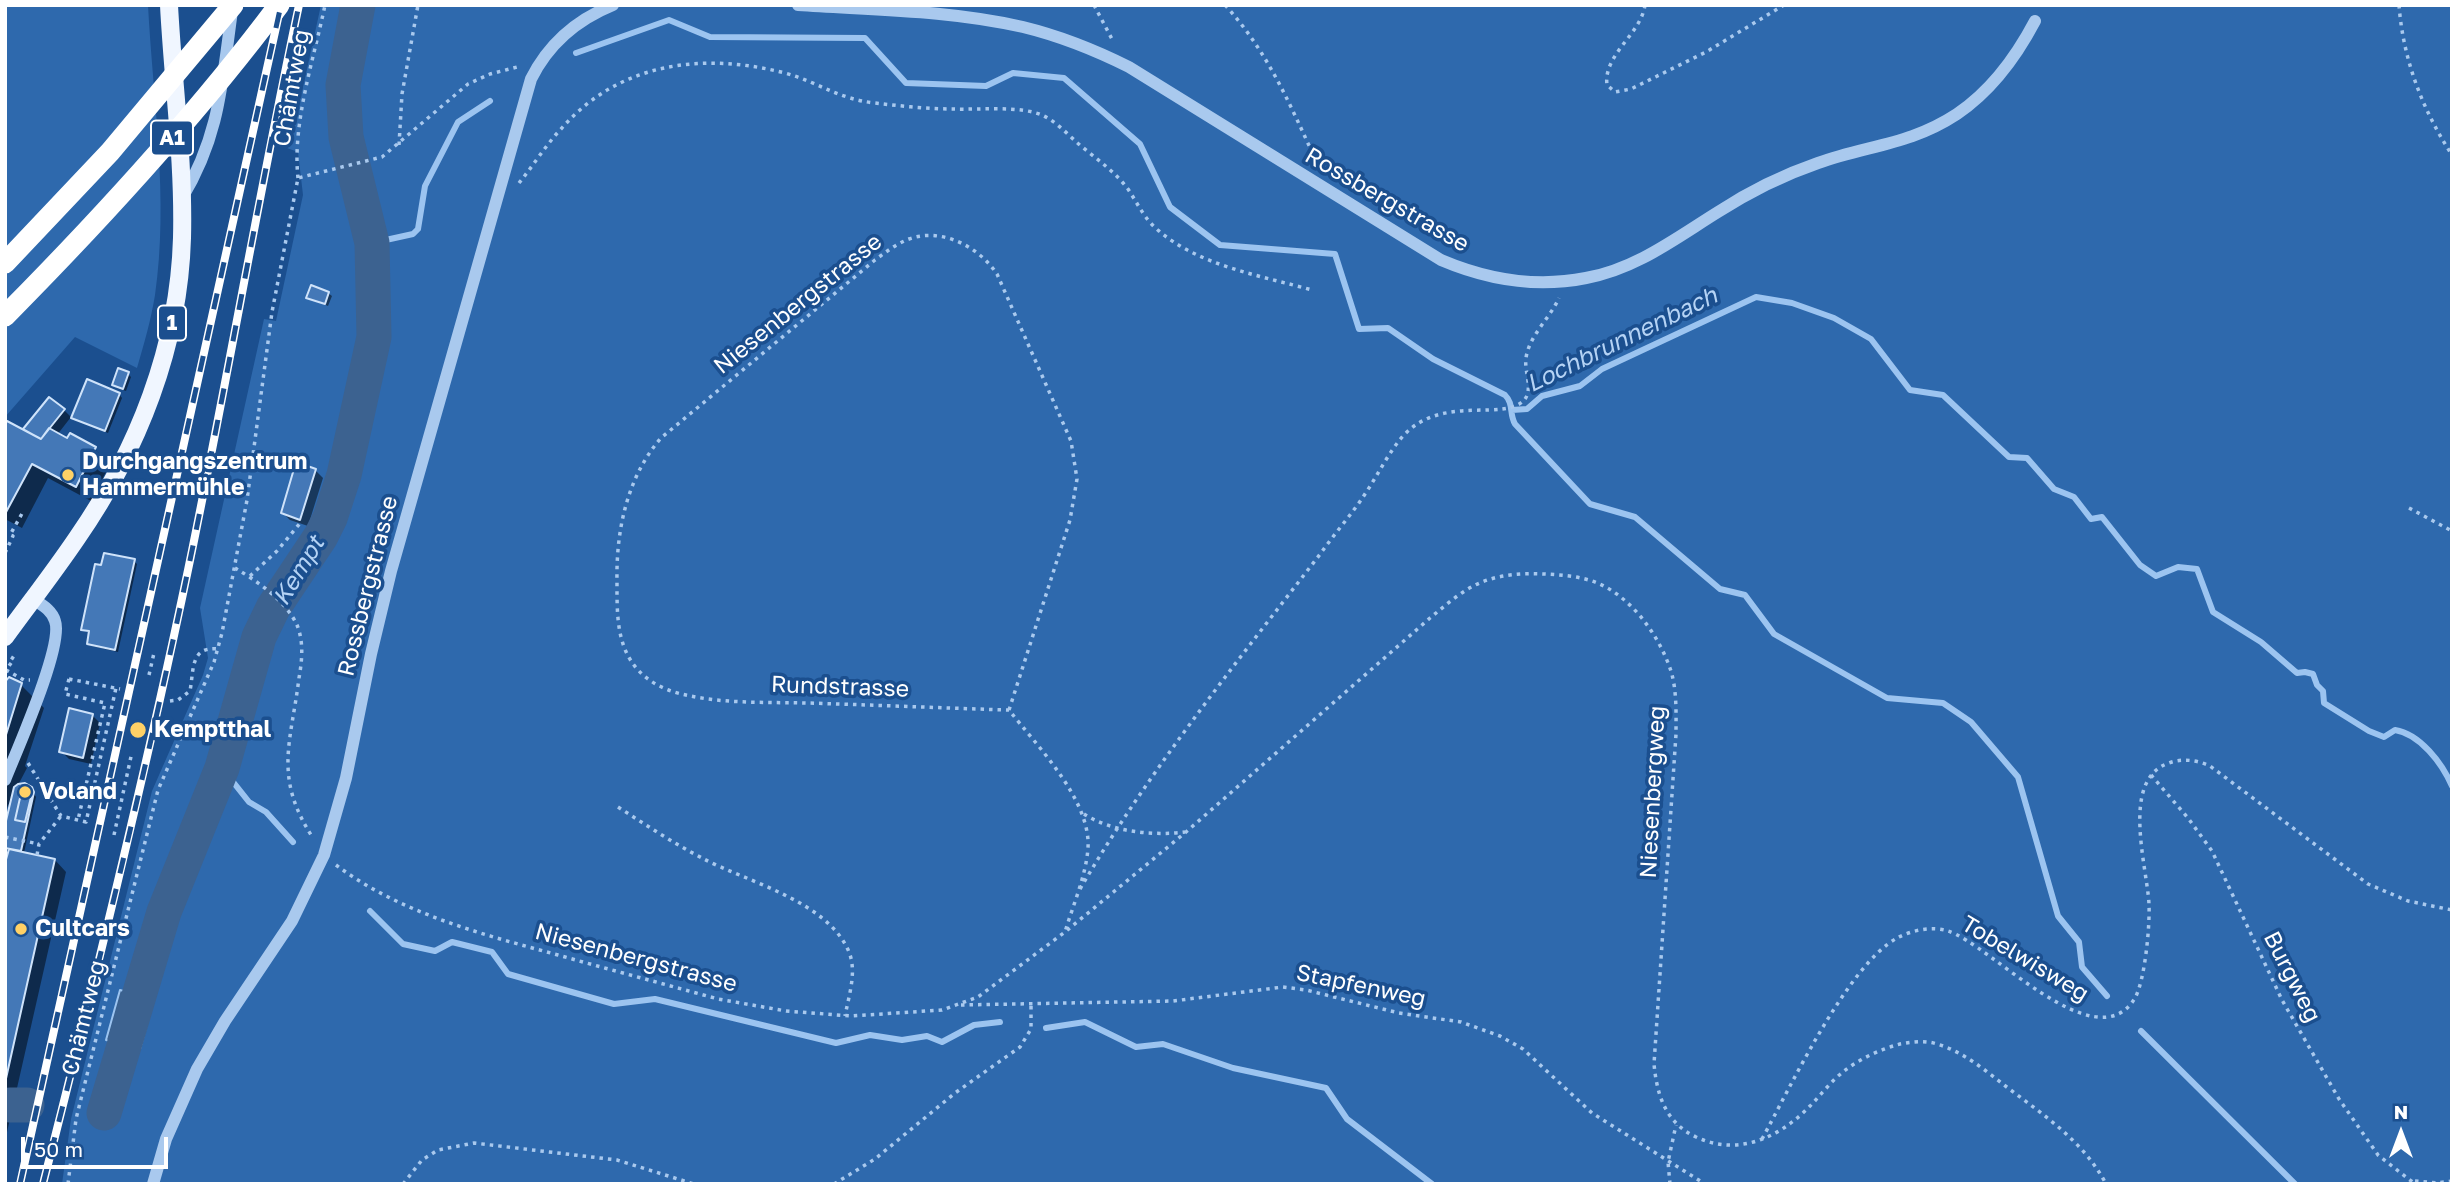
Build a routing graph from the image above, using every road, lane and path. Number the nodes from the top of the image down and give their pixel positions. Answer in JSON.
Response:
{"nodes":[{"id":1,"x":169,"y":5,"type":"edge"},
{"id":2,"x":232,"y":5,"type":"edge"},
{"id":3,"x":279,"y":5,"type":"edge"},
{"id":4,"x":325,"y":5,"type":"edge"},
{"id":5,"x":418,"y":5,"type":"edge"},
{"id":6,"x":613,"y":5,"type":"edge"},
{"id":7,"x":797,"y":5,"type":"edge"},
{"id":8,"x":1094,"y":5,"type":"edge"},
{"id":9,"x":1225,"y":5,"type":"edge"},
{"id":10,"x":1645,"y":5,"type":"edge"},
{"id":11,"x":1784,"y":5,"type":"edge"},
{"id":12,"x":2399,"y":5,"type":"edge"},
{"id":13,"x":2035,"y":21,"type":"dead end"},
{"id":14,"x":540,"y":61,"type":"junction"},
{"id":15,"x":1129,"y":67,"type":"junction"},
{"id":16,"x":399,"y":145,"type":"junction"},
{"id":17,"x":2452,"y":155,"type":"edge"},
{"id":18,"x":298,"y":178,"type":"junction"},
{"id":19,"x":518,"y":184,"type":"dead end"},
{"id":20,"x":1330,"y":192,"type":"junction"},
{"id":21,"x":182,"y":198,"type":"junction"},
{"id":22,"x":5,"y":264,"type":"edge"},
{"id":23,"x":1566,"y":281,"type":"junction"},
{"id":24,"x":1312,"y":290,"type":"dead end"},
{"id":25,"x":5,"y":316,"type":"edge"},
{"id":26,"x":639,"y":469,"type":"joint"},
{"id":27,"x":2409,"y":508,"type":"dead end"},
{"id":28,"x":24,"y":509,"type":"dead end"},
{"id":29,"x":301,"y":522,"type":"dead end"},
{"id":30,"x":2452,"y":531,"type":"edge"},
{"id":31,"x":5,"y":553,"type":"edge"},
{"id":32,"x":235,"y":568,"type":"junction"},
{"id":33,"x":250,"y":576,"type":"junction"},
{"id":34,"x":33,"y":599,"type":"junction"},
{"id":35,"x":5,"y":637,"type":"edge"},
{"id":36,"x":218,"y":649,"type":"junction"},
{"id":37,"x":154,"y":653,"type":"dead end"},
{"id":38,"x":11,"y":657,"type":"dead end"},
{"id":39,"x":149,"y":675,"type":"dead end"},
{"id":40,"x":44,"y":679,"type":"junction"},
{"id":41,"x":170,"y":701,"type":"dead end"},
{"id":42,"x":1009,"y":710,"type":"junction"},
{"id":43,"x":18,"y":748,"type":"junction"},
{"id":44,"x":132,"y":752,"type":"dead end"},
{"id":45,"x":2151,"y":775,"type":"junction"},
{"id":46,"x":5,"y":780,"type":"edge"},
{"id":47,"x":618,"y":807,"type":"dead end"},
{"id":48,"x":1083,"y":813,"type":"junction"},
{"id":49,"x":61,"y":816,"type":"junction"},
{"id":50,"x":78,"y":820,"type":"junction"},
{"id":51,"x":1116,"y":827,"type":"junction"},
{"id":52,"x":1186,"y":832,"type":"junction"},
{"id":53,"x":114,"y":835,"type":"dead end"},
{"id":54,"x":5,"y":837,"type":"edge"},
{"id":55,"x":39,"y":844,"type":"junction"},
{"id":56,"x":37,"y":855,"type":"dead end"},
{"id":57,"x":324,"y":855,"type":"junction"},
{"id":58,"x":1076,"y":897,"type":"junction"},
{"id":59,"x":2452,"y":910,"type":"edge"},
{"id":60,"x":1065,"y":932,"type":"junction"},
{"id":61,"x":959,"y":1005,"type":"junction"},
{"id":62,"x":1031,"y":1006,"type":"junction"},
{"id":63,"x":845,"y":1016,"type":"junction"},
{"id":64,"x":1676,"y":1125,"type":"junction"},
{"id":65,"x":1761,"y":1141,"type":"junction"},
{"id":66,"x":1668,"y":1162,"type":"junction"},
{"id":67,"x":2452,"y":1181,"type":"edge"},
{"id":68,"x":2414,"y":1182,"type":"edge"},
{"id":69,"x":68,"y":1184,"type":"edge"},
{"id":70,"x":153,"y":1184,"type":"edge"},
{"id":71,"x":403,"y":1184,"type":"edge"},
{"id":72,"x":694,"y":1184,"type":"edge"},
{"id":73,"x":834,"y":1184,"type":"edge"},
{"id":74,"x":1670,"y":1184,"type":"edge"},
{"id":75,"x":1705,"y":1184,"type":"edge"},
{"id":76,"x":2106,"y":1184,"type":"edge"}],
"edges":[{"from":1,"to":21,"type":"main road","number":"1"},
{"from":2,"to":21,"type":"street"},
{"from":2,"to":22,"type":"highway","number":"A1"},
{"from":3,"to":25,"type":"highway","number":"A1"},
{"from":4,"to":18,"type":"path","name":"Chämtweg"},
{"from":5,"to":16,"type":"path"},
{"from":6,"to":14,"type":"street","name":"Rossbergstrasse"},
{"from":7,"to":15,"type":"street","name":"Rossbergstrasse"},
{"from":8,"to":15,"type":"path"},
{"from":9,"to":20,"type":"path"},
{"from":10,"to":11,"type":"path"},
{"from":12,"to":17,"type":"path"},
{"from":13,"to":23,"type":"street","name":"Rossbergstrasse"},
{"from":14,"to":16,"type":"path"},
{"from":14,"to":57,"type":"street","name":"Rossbergstrasse"},
{"from":15,"to":20,"type":"street","name":"Rossbergstrasse"},
{"from":16,"to":18,"type":"path"},
{"from":18,"to":32,"type":"path","name":"Chämtweg"},
{"from":19,"to":24,"type":"path"},
{"from":20,"to":23,"type":"street","name":"Rossbergstrasse"},
{"from":21,"to":34,"type":"main road","number":"1"},
{"from":23,"to":51,"type":"path"},
{"from":26,"to":42,"type":"path","name":"Rundstrasse"},
{"from":26,"to":42,"type":"path","name":"Niesenbergstrasse"},
{"from":27,"to":30,"type":"path"},
{"from":28,"to":31,"type":"path"},
{"from":29,"to":33,"type":"path"},
{"from":32,"to":33,"type":"path"},
{"from":32,"to":36,"type":"path","name":"Chämtweg"},
{"from":33,"to":57,"type":"path"},
{"from":34,"to":35,"type":"main road","number":"1"},
{"from":34,"to":40,"type":"street"},
{"from":36,"to":41,"type":"path"},
{"from":36,"to":69,"type":"path","name":"Chämtweg"},
{"from":37,"to":39,"type":"path"},
{"from":38,"to":40,"type":"path"},
{"from":40,"to":43,"type":"street"},
{"from":42,"to":48,"type":"path"},
{"from":43,"to":46,"type":"street"},
{"from":43,"to":49,"type":"path"},
{"from":44,"to":53,"type":"path"},
{"from":45,"to":59,"type":"path"},
{"from":45,"to":65,"type":"path","name":"Tobelwisweg"},
{"from":45,"to":68,"type":"path","name":"Burgweg"},
{"from":47,"to":63,"type":"path"},
{"from":48,"to":51,"type":"path"},
{"from":48,"to":58,"type":"path"},
{"from":49,"to":50,"type":"path"},
{"from":49,"to":55,"type":"path"},
{"from":50,"to":50,"type":"path"},
{"from":51,"to":52,"type":"path"},
{"from":51,"to":58,"type":"path"},
{"from":52,"to":60,"type":"path","name":"Niesenbergweg"},
{"from":52,"to":64,"type":"path","name":"Niesenbergweg"},
{"from":54,"to":55,"type":"path"},
{"from":55,"to":56,"type":"path"},
{"from":57,"to":63,"type":"path","name":"Niesenbergstrasse"},
{"from":57,"to":70,"type":"street","name":"Rossbergstrasse"},
{"from":58,"to":60,"type":"path"},
{"from":60,"to":61,"type":"path","name":"Niesenbergweg"},
{"from":61,"to":62,"type":"path","name":"Stapfenweg"},
{"from":61,"to":63,"type":"path","name":"Niesenbergstrasse"},
{"from":62,"to":66,"type":"path","name":"Stapfenweg"},
{"from":62,"to":73,"type":"path"},
{"from":64,"to":65,"type":"path"},
{"from":64,"to":66,"type":"path"},
{"from":65,"to":76,"type":"path"},
{"from":66,"to":74,"type":"path"},
{"from":66,"to":75,"type":"path","name":"Stapfenweg"},
{"from":67,"to":68,"type":"path"},
{"from":71,"to":72,"type":"path"}]}
